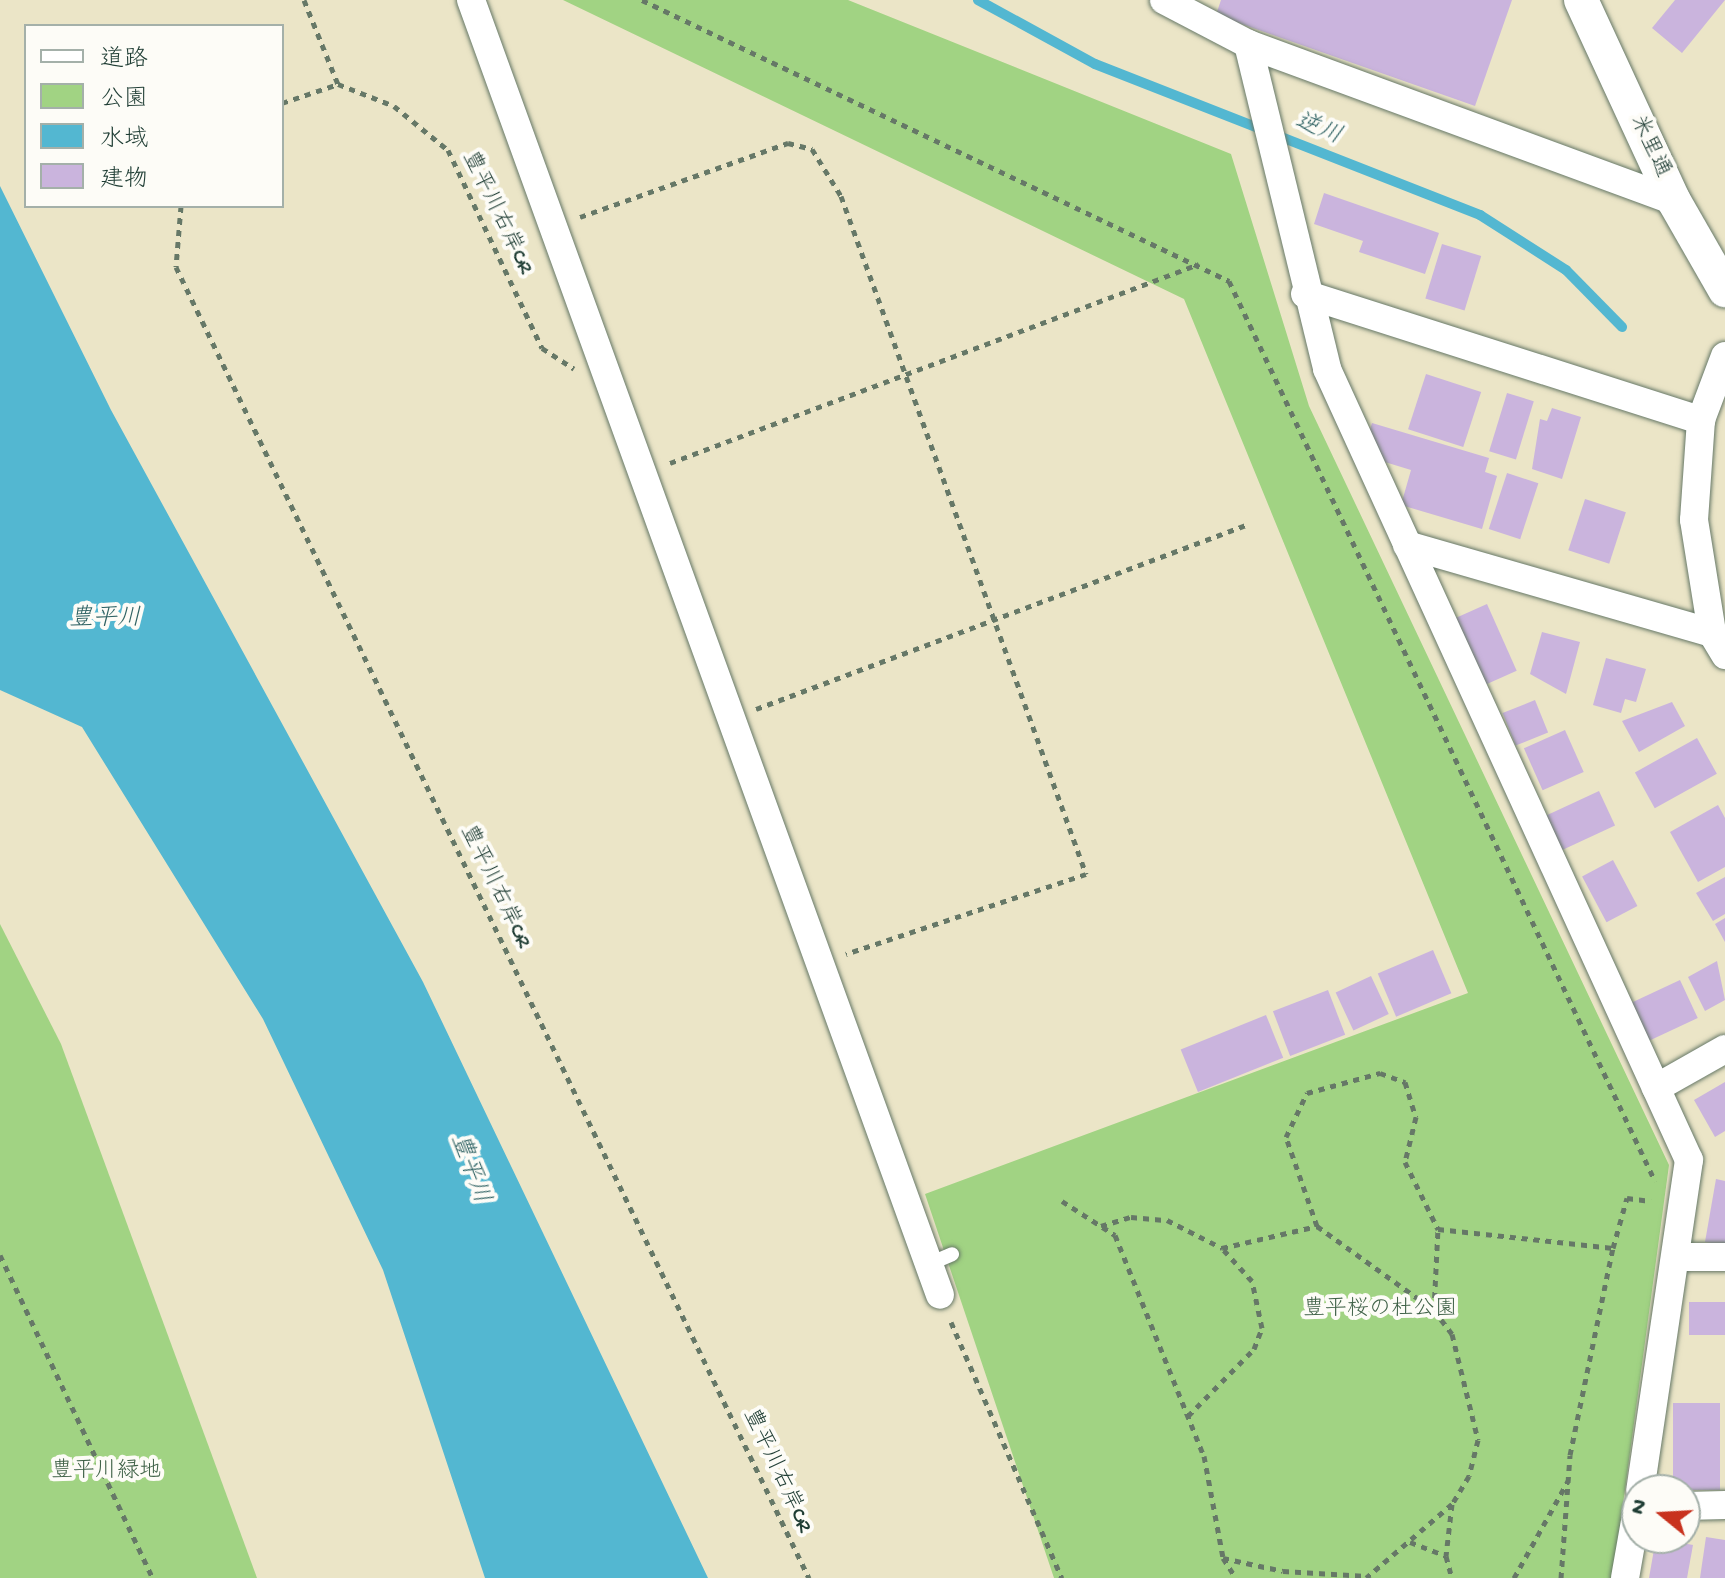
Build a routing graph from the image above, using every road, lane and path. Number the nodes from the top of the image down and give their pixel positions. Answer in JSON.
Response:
{"nodes":[{"id":1,"x":304,"y":0,"type":"edge"},
{"id":2,"x":471,"y":0,"type":"edge"},
{"id":3,"x":642,"y":0,"type":"edge"},
{"id":4,"x":1164,"y":0,"type":"edge"},
{"id":5,"x":1581,"y":0,"type":"edge"},
{"id":6,"x":1250,"y":56,"type":"junction"},
{"id":7,"x":338,"y":84,"type":"junction"},
{"id":8,"x":284,"y":102,"type":"edge"},
{"id":9,"x":1674,"y":201,"type":"junction"},
{"id":10,"x":181,"y":208,"type":"edge"},
{"id":11,"x":553,"y":227,"type":"junction"},
{"id":12,"x":1200,"y":263,"type":"junction"},
{"id":13,"x":1721,"y":270,"type":"edge"},
{"id":14,"x":1305,"y":294,"type":"junction"},
{"id":15,"x":1725,"y":356,"type":"edge"},
{"id":16,"x":905,"y":374,"type":"junction"},
{"id":17,"x":609,"y":382,"type":"junction"},
{"id":18,"x":1701,"y":420,"type":"junction"},
{"id":19,"x":642,"y":474,"type":"junction"},
{"id":20,"x":1246,"y":525,"type":"dead end"},
{"id":21,"x":1407,"y":545,"type":"junction"},
{"id":22,"x":994,"y":622,"type":"junction"},
{"id":23,"x":1718,"y":644,"type":"edge"},
{"id":24,"x":731,"y":718,"type":"junction"},
{"id":25,"x":819,"y":963,"type":"junction"},
{"id":26,"x":1725,"y":1049,"type":"edge"},
{"id":27,"x":1656,"y":1088,"type":"junction"},
{"id":28,"x":1062,"y":1201,"type":"dead end"},
{"id":29,"x":1101,"y":1226,"type":"junction"},
{"id":30,"x":1317,"y":1226,"type":"junction"},
{"id":31,"x":1438,"y":1229,"type":"junction"},
{"id":32,"x":1222,"y":1248,"type":"junction"},
{"id":33,"x":1613,"y":1248,"type":"junction"},
{"id":34,"x":0,"y":1255,"type":"edge"},
{"id":35,"x":1677,"y":1257,"type":"junction"},
{"id":36,"x":1725,"y":1257,"type":"edge"},
{"id":37,"x":940,"y":1295,"type":"joint"},
{"id":38,"x":1434,"y":1310,"type":"junction"},
{"id":39,"x":1188,"y":1416,"type":"junction"},
{"id":40,"x":1643,"y":1474,"type":"edge"},
{"id":41,"x":1569,"y":1479,"type":"junction"},
{"id":42,"x":1452,"y":1504,"type":"junction"},
{"id":43,"x":1725,"y":1505,"type":"edge"},
{"id":44,"x":1701,"y":1506,"type":"edge"},
{"id":45,"x":1410,"y":1542,"type":"junction"},
{"id":46,"x":1629,"y":1554,"type":"edge"},
{"id":47,"x":1446,"y":1556,"type":"junction"},
{"id":48,"x":1223,"y":1558,"type":"junction"},
{"id":49,"x":1367,"y":1577,"type":"edge"},
{"id":50,"x":153,"y":1578,"type":"edge"},
{"id":51,"x":809,"y":1578,"type":"edge"},
{"id":52,"x":1062,"y":1578,"type":"edge"},
{"id":53,"x":1236,"y":1578,"type":"edge"},
{"id":54,"x":1452,"y":1578,"type":"edge"},
{"id":55,"x":1514,"y":1578,"type":"edge"},
{"id":56,"x":1561,"y":1578,"type":"edge"},
{"id":57,"x":1625,"y":1578,"type":"edge"}],
"edges":[{"from":1,"to":7,"type":"path"},
{"from":2,"to":11,"type":"street"},
{"from":3,"to":12,"type":"path"},
{"from":4,"to":6,"type":"street"},
{"from":5,"to":9,"type":"street","name":"米里通"},
{"from":6,"to":9,"type":"street"},
{"from":6,"to":14,"type":"street"},
{"from":7,"to":8,"type":"path"},
{"from":7,"to":17,"type":"path","name":"豊平川右岸CR"},
{"from":9,"to":13,"type":"street","name":"米里通"},
{"from":10,"to":51,"type":"path","name":"豊平川右岸CR"},
{"from":11,"to":16,"type":"path"},
{"from":11,"to":17,"type":"street"},
{"from":12,"to":16,"type":"path"},
{"from":12,"to":33,"type":"path"},
{"from":14,"to":18,"type":"street"},
{"from":14,"to":21,"type":"street"},
{"from":15,"to":18,"type":"street"},
{"from":16,"to":19,"type":"path"},
{"from":16,"to":22,"type":"path"},
{"from":17,"to":19,"type":"street"},
{"from":18,"to":23,"type":"street"},
{"from":19,"to":24,"type":"street"},
{"from":20,"to":22,"type":"path"},
{"from":21,"to":23,"type":"street"},
{"from":21,"to":27,"type":"street"},
{"from":22,"to":24,"type":"path"},
{"from":22,"to":25,"type":"path"},
{"from":24,"to":25,"type":"street"},
{"from":25,"to":37,"type":"street"},
{"from":26,"to":27,"type":"street"},
{"from":27,"to":35,"type":"street"},
{"from":28,"to":29,"type":"path"},
{"from":29,"to":32,"type":"path"},
{"from":29,"to":39,"type":"path"},
{"from":30,"to":31,"type":"path"},
{"from":30,"to":32,"type":"path"},
{"from":30,"to":38,"type":"path"},
{"from":31,"to":33,"type":"path"},
{"from":31,"to":38,"type":"path"},
{"from":32,"to":39,"type":"path"},
{"from":33,"to":41,"type":"path"},
{"from":34,"to":50,"type":"path"},
{"from":35,"to":36,"type":"street"},
{"from":35,"to":40,"type":"street"},
{"from":37,"to":52,"type":"path"},
{"from":38,"to":42,"type":"path"},
{"from":39,"to":48,"type":"path"},
{"from":41,"to":55,"type":"path"},
{"from":41,"to":56,"type":"path"},
{"from":42,"to":45,"type":"path"},
{"from":42,"to":47,"type":"path"},
{"from":43,"to":44,"type":"street"},
{"from":45,"to":47,"type":"path"},
{"from":45,"to":49,"type":"path"},
{"from":46,"to":57,"type":"street"},
{"from":47,"to":54,"type":"path"},
{"from":48,"to":49,"type":"path"},
{"from":48,"to":53,"type":"path"}]}
